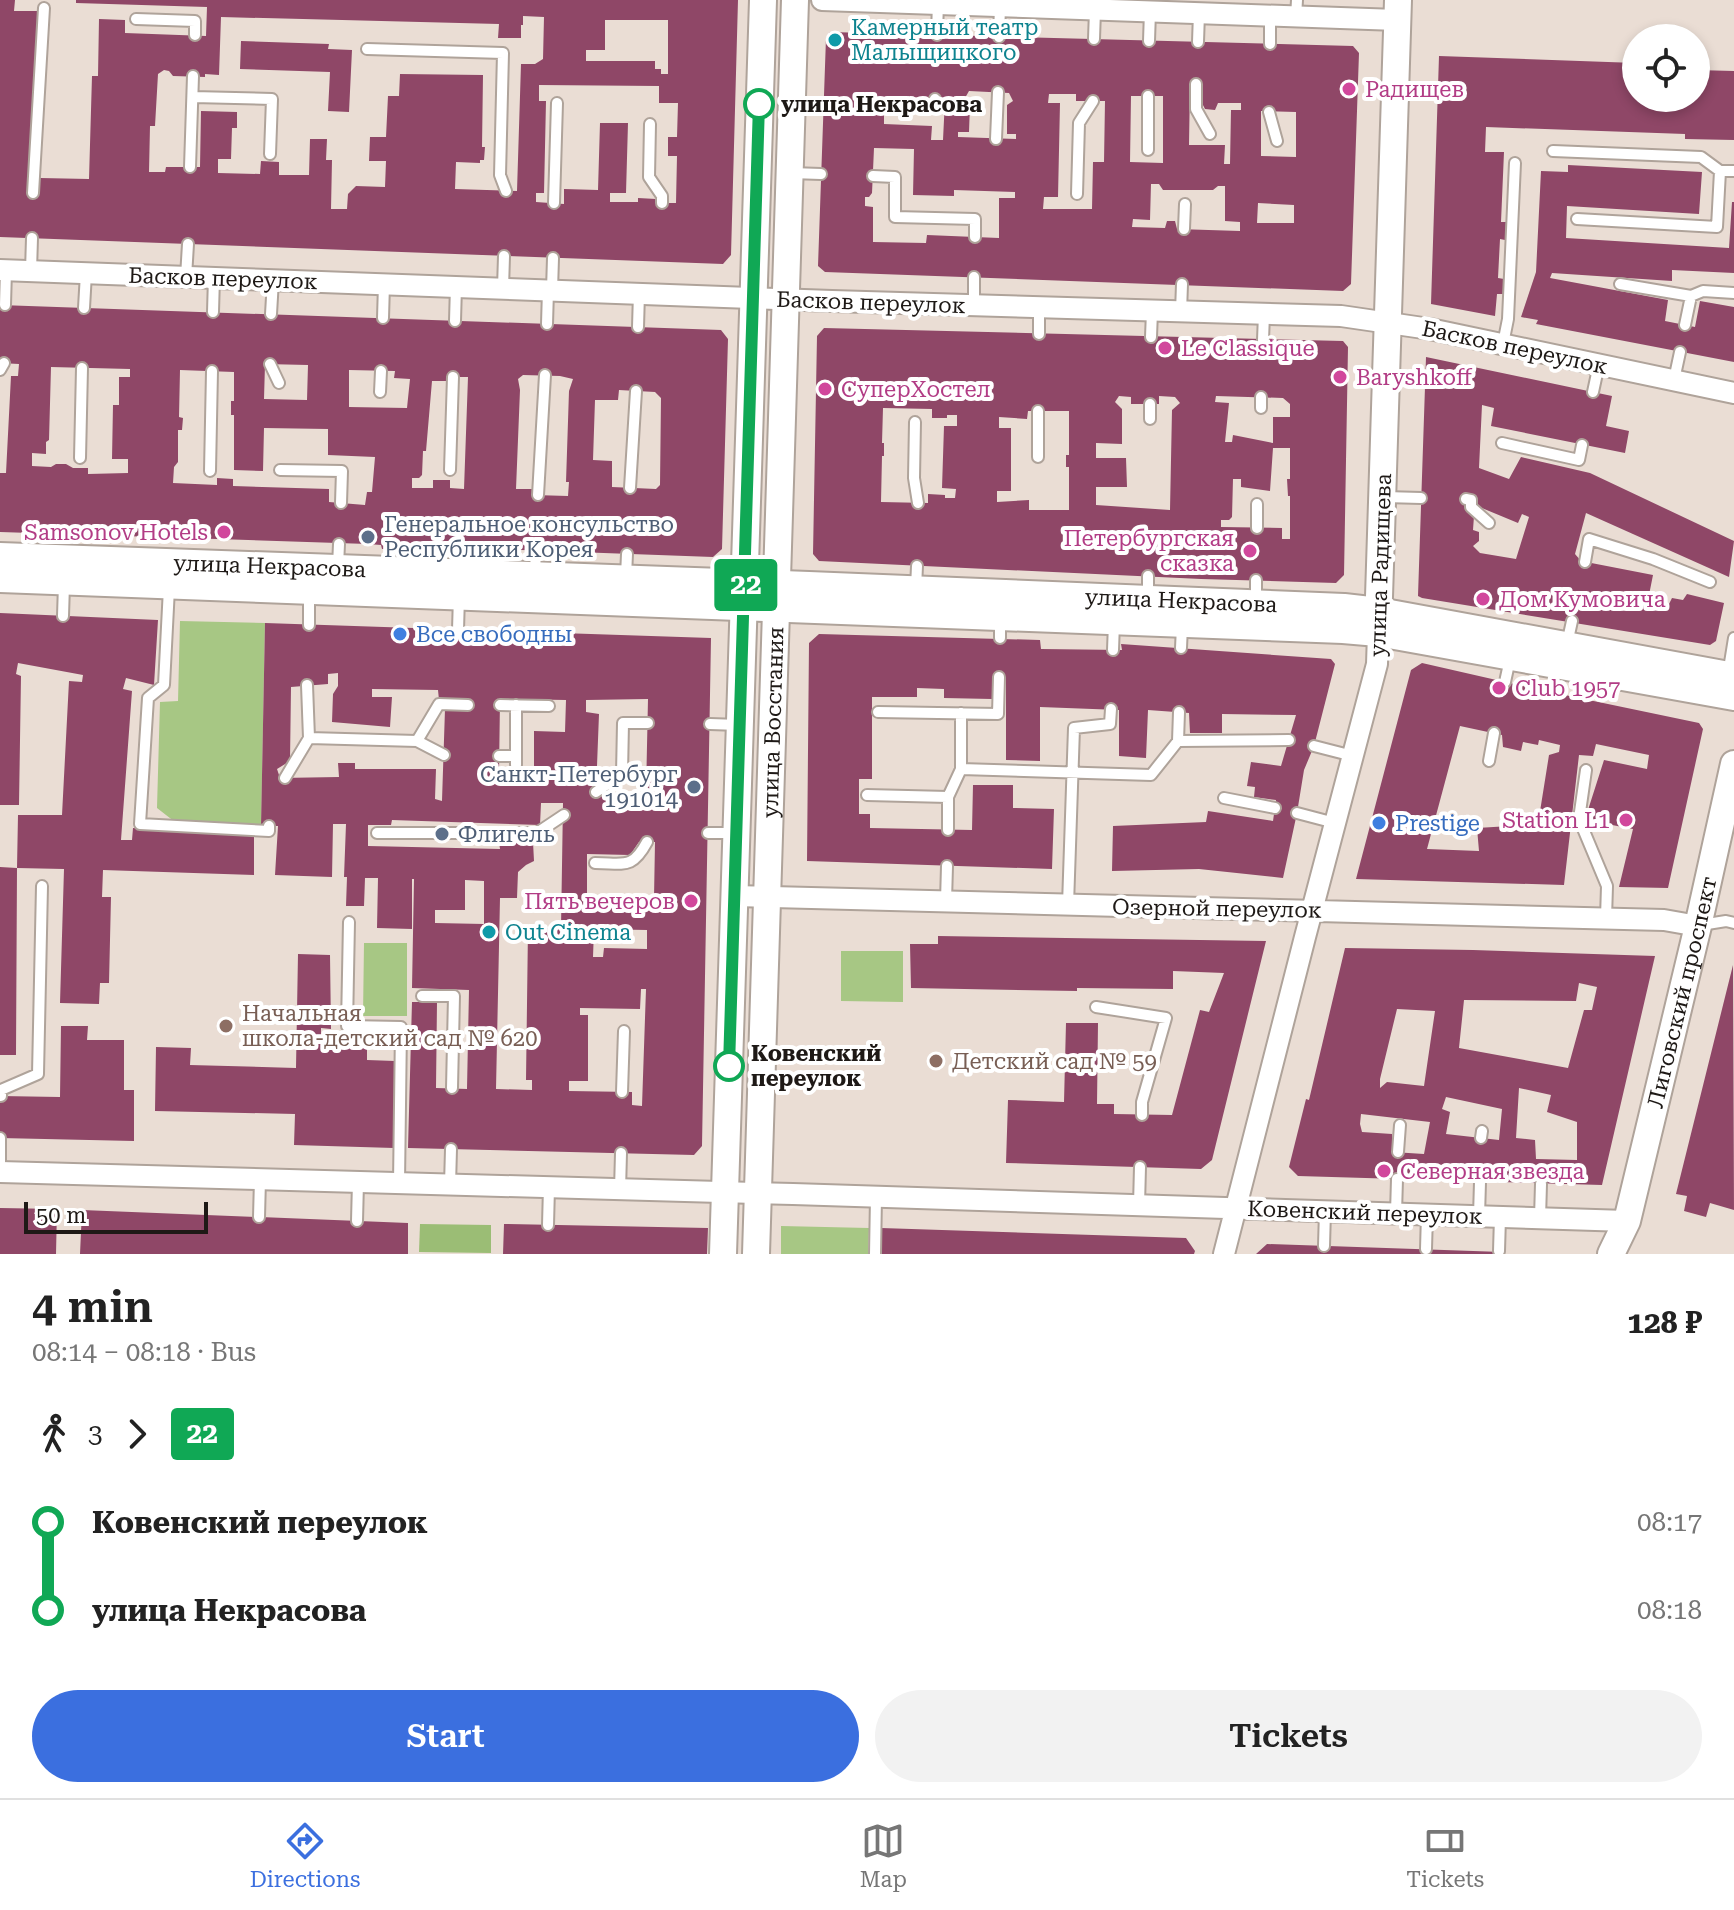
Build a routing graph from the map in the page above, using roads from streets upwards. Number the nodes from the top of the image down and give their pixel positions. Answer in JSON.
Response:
{"nodes":[{"id":1,"x":763,"y":0,"type":"edge"},
{"id":2,"x":795,"y":0,"type":"edge"},
{"id":3,"x":822,"y":0,"type":"edge"},
{"id":4,"x":938,"y":2,"type":"edge"},
{"id":5,"x":976,"y":3,"type":"edge"},
{"id":6,"x":1296,"y":8,"type":"edge"},
{"id":7,"x":1189,"y":9,"type":"edge"},
{"id":8,"x":1398,"y":10,"type":"edge"},
{"id":9,"x":3,"y":270,"type":"edge"},
{"id":10,"x":753,"y":297,"type":"junction"},
{"id":11,"x":786,"y":299,"type":"junction"},
{"id":12,"x":1388,"y":323,"type":"junction"},
{"id":13,"x":1734,"y":393,"type":"edge"},
{"id":14,"x":0,"y":556,"type":"edge"},
{"id":15,"x":64,"y":570,"type":"junction"},
{"id":16,"x":169,"y":574,"type":"junction"},
{"id":17,"x":0,"y":579,"type":"edge"},
{"id":18,"x":745,"y":595,"type":"junction"},
{"id":19,"x":777,"y":596,"type":"junction"},
{"id":20,"x":1378,"y":622,"type":"junction"},
{"id":21,"x":1730,"y":686,"type":"edge"},
{"id":22,"x":1734,"y":764,"type":"edge"},
{"id":23,"x":735,"y":896,"type":"junction"},
{"id":24,"x":767,"y":896,"type":"junction"},
{"id":25,"x":1312,"y":911,"type":"junction"},
{"id":26,"x":1698,"y":926,"type":"junction"},
{"id":27,"x":0,"y":1172,"type":"edge"},
{"id":28,"x":725,"y":1192,"type":"junction"},
{"id":29,"x":757,"y":1193,"type":"junction"},
{"id":30,"x":1236,"y":1208,"type":"junction"},
{"id":31,"x":1627,"y":1221,"type":"junction"},
{"id":32,"x":723,"y":1254,"type":"edge"},
{"id":33,"x":756,"y":1254,"type":"edge"},
{"id":34,"x":1224,"y":1254,"type":"edge"},
{"id":35,"x":1611,"y":1254,"type":"edge"},
{"id":36,"x":1627,"y":1254,"type":"edge"}],
"edges":[{"from":1,"to":10,"type":"street","name":"улица Восстания"},
{"from":2,"to":11,"type":"street","name":"улица Восстания"},
{"from":3,"to":4,"type":"street"},
{"from":4,"to":5,"type":"street"},
{"from":5,"to":7,"type":"street"},
{"from":6,"to":7,"type":"street"},
{"from":6,"to":8,"type":"street"},
{"from":8,"to":12,"type":"street","name":"улица Радищева"},
{"from":9,"to":10,"type":"street","name":"Басков переулок"},
{"from":10,"to":11,"type":"street","name":"Басков переулок"},
{"from":10,"to":18,"type":"street","name":"улица Восстания"},
{"from":11,"to":12,"type":"street","name":"Басков переулок"},
{"from":11,"to":19,"type":"street","name":"улица Восстания"},
{"from":12,"to":13,"type":"street","name":"Басков переулок"},
{"from":12,"to":20,"type":"street","name":"улица Радищева"},
{"from":14,"to":15,"type":"street","name":"улица Некрасова"},
{"from":15,"to":16,"type":"street","name":"улица Некрасова"},
{"from":15,"to":17,"type":"street","name":"улица Некрасова"},
{"from":16,"to":18,"type":"street","name":"улица Некрасова"},
{"from":16,"to":18,"type":"street","name":"улица Некрасова"},
{"from":18,"to":19,"type":"street","name":"улица Некрасова"},
{"from":18,"to":23,"type":"street","name":"улица Восстания"},
{"from":19,"to":20,"type":"street","name":"улица Некрасова"},
{"from":19,"to":20,"type":"street","name":"улица Некрасова"},
{"from":19,"to":24,"type":"street","name":"улица Восстания"},
{"from":20,"to":21,"type":"street","name":"улица Некрасова"},
{"from":20,"to":21,"type":"street","name":"улица Некрасова"},
{"from":20,"to":25,"type":"street","name":"улица Радищева"},
{"from":22,"to":26,"type":"street","name":"Лиговский проспект"},
{"from":23,"to":24,"type":"street","name":"Озерной переулок"},
{"from":23,"to":28,"type":"street","name":"улица Восстания"},
{"from":24,"to":25,"type":"street","name":"Озерной переулок"},
{"from":24,"to":29,"type":"street","name":"улица Восстания"},
{"from":25,"to":26,"type":"street","name":"Озерной переулок"},
{"from":25,"to":30,"type":"street","name":"улица Радищева"},
{"from":26,"to":31,"type":"street","name":"Лиговский проспект"},
{"from":27,"to":28,"type":"street","name":"Ковенский переулок"},
{"from":28,"to":29,"type":"street","name":"Ковенский переулок"},
{"from":28,"to":32,"type":"street","name":"улица Восстания"},
{"from":29,"to":30,"type":"street","name":"Ковенский переулок"},
{"from":29,"to":33,"type":"street","name":"улица Восстания"},
{"from":30,"to":31,"type":"street","name":"Ковенский переулок"},
{"from":30,"to":34,"type":"street","name":"улица Радищева"},
{"from":31,"to":35,"type":"street","name":"Лиговский проспект"},
{"from":31,"to":36,"type":"street","name":"Лиговский проспект"}]}
